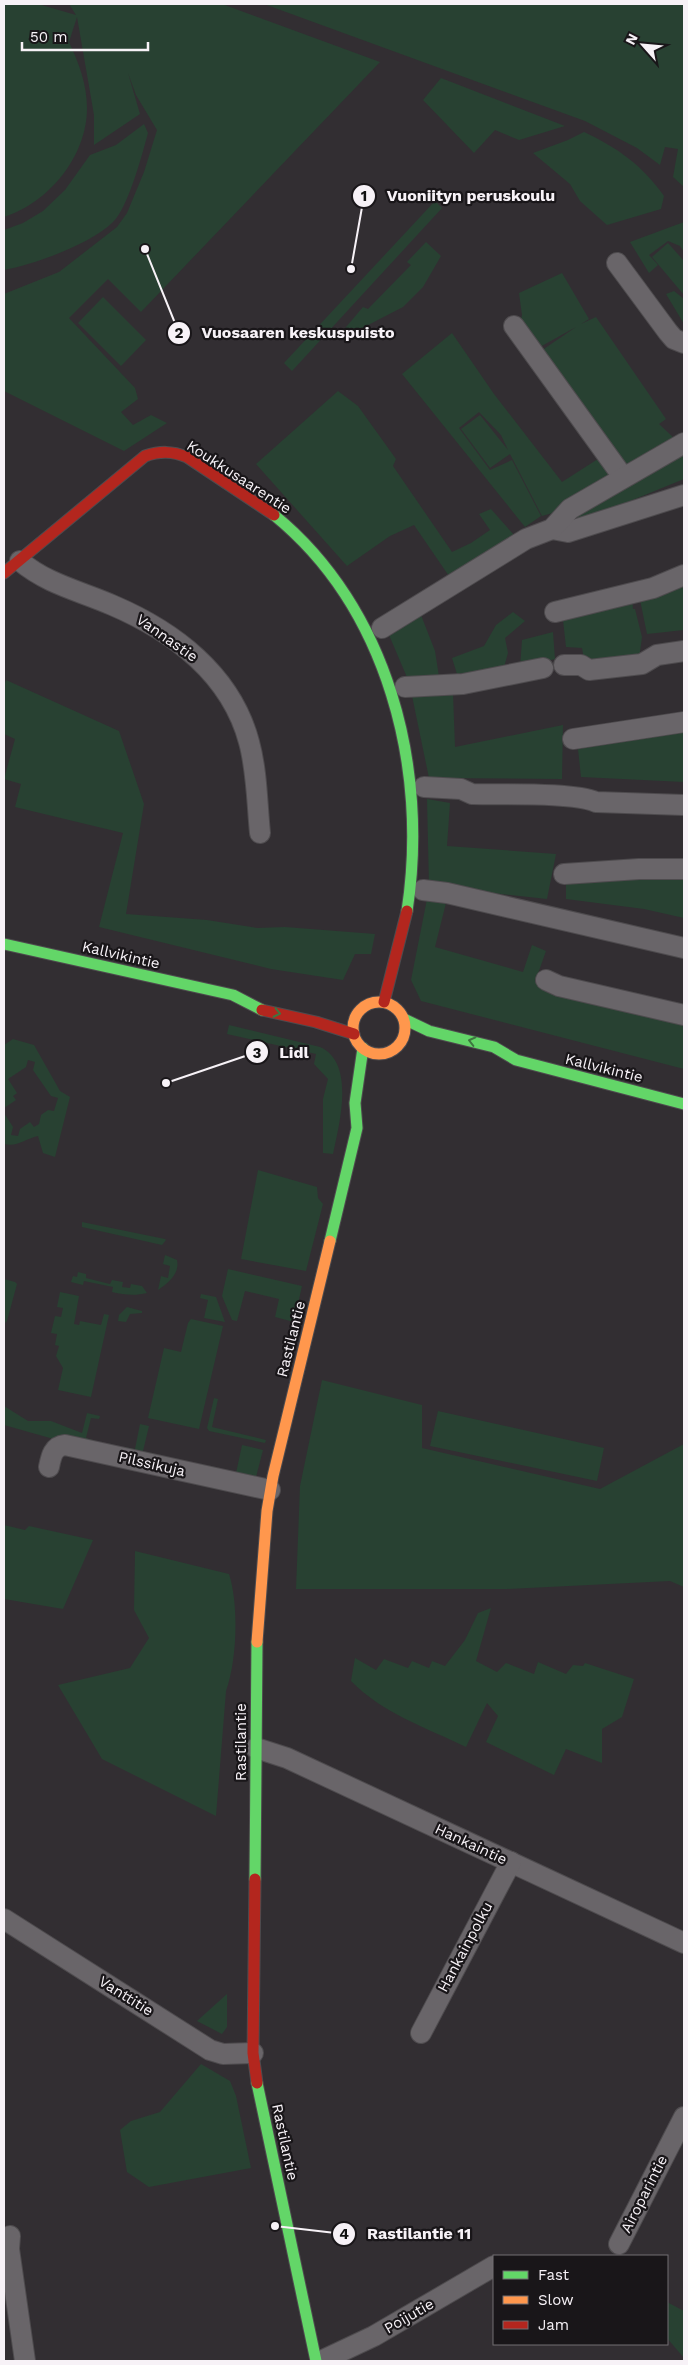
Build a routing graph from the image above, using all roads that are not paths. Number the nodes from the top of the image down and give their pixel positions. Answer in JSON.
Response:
{"nodes":[{"id":1,"x":616,"y":262,"type":"dead end"},
{"id":2,"x":514,"y":326,"type":"dead end"},
{"id":3,"x":684,"y":343,"type":"edge"},
{"id":4,"x":684,"y":443,"type":"edge"},
{"id":5,"x":623,"y":477,"type":"junction"},
{"id":6,"x":684,"y":495,"type":"edge"},
{"id":7,"x":552,"y":529,"type":"junction"},
{"id":8,"x":20,"y":561,"type":"junction"},
{"id":9,"x":4,"y":573,"type":"edge"},
{"id":10,"x":684,"y":575,"type":"edge"},
{"id":11,"x":555,"y":612,"type":"dead end"},
{"id":12,"x":382,"y":628,"type":"dead end"},
{"id":13,"x":684,"y":650,"type":"edge"},
{"id":14,"x":564,"y":665,"type":"dead end"},
{"id":15,"x":543,"y":668,"type":"dead end"},
{"id":16,"x":404,"y":687,"type":"dead end"},
{"id":17,"x":684,"y":722,"type":"edge"},
{"id":18,"x":573,"y":740,"type":"dead end"},
{"id":19,"x":424,"y":787,"type":"dead end"},
{"id":20,"x":684,"y":806,"type":"edge"},
{"id":21,"x":260,"y":833,"type":"dead end"},
{"id":22,"x":684,"y":869,"type":"edge"},
{"id":23,"x":564,"y":874,"type":"dead end"},
{"id":24,"x":423,"y":890,"type":"dead end"},
{"id":25,"x":4,"y":944,"type":"edge"},
{"id":26,"x":684,"y":948,"type":"edge"},
{"id":27,"x":546,"y":980,"type":"dead end"},
{"id":28,"x":256,"y":992,"type":"dead end"},
{"id":29,"x":233,"y":995,"type":"junction"},
{"id":30,"x":384,"y":1002,"type":"junction"},
{"id":31,"x":362,"y":1008,"type":"junction"},
{"id":32,"x":349,"y":1010,"type":"dead end"},
{"id":33,"x":684,"y":1015,"type":"edge"},
{"id":34,"x":404,"y":1019,"type":"junction"},
{"id":35,"x":354,"y":1034,"type":"junction"},
{"id":36,"x":409,"y":1046,"type":"dead end"},
{"id":37,"x":363,"y":1048,"type":"junction"},
{"id":38,"x":392,"y":1050,"type":"junction"},
{"id":39,"x":516,"y":1060,"type":"junction"},
{"id":40,"x":498,"y":1063,"type":"dead end"},
{"id":41,"x":381,"y":1070,"type":"dead end"},
{"id":42,"x":684,"y":1104,"type":"edge"},
{"id":43,"x":368,"y":1110,"type":"dead end"},
{"id":44,"x":357,"y":1128,"type":"junction"},
{"id":45,"x":49,"y":1467,"type":"dead end"},
{"id":46,"x":270,"y":1490,"type":"junction"},
{"id":47,"x":256,"y":1748,"type":"junction"},
{"id":48,"x":511,"y":1862,"type":"junction"},
{"id":49,"x":4,"y":1918,"type":"edge"},
{"id":50,"x":684,"y":1943,"type":"edge"},
{"id":51,"x":420,"y":2033,"type":"dead end"},
{"id":52,"x":254,"y":2054,"type":"junction"},
{"id":53,"x":682,"y":2125,"type":"edge"},
{"id":54,"x":10,"y":2236,"type":"dead end"},
{"id":55,"x":618,"y":2244,"type":"dead end"},
{"id":56,"x":493,"y":2267,"type":"edge"},
{"id":57,"x":25,"y":2361,"type":"edge"},
{"id":58,"x":316,"y":2361,"type":"edge"},
{"id":59,"x":321,"y":2361,"type":"edge"}],
"edges":[{"from":1,"to":3,"type":"street"},
{"from":2,"to":5,"type":"street"},
{"from":4,"to":5,"type":"street"},
{"from":5,"to":7,"type":"street"},
{"from":6,"to":7,"type":"street"},
{"from":7,"to":12,"type":"street"},
{"from":8,"to":9,"type":"street","name":"Koukkusaarentie"},
{"from":8,"to":21,"type":"street","name":"Vannastie"},
{"from":8,"to":30,"type":"street","name":"Koukkusaarentie"},
{"from":10,"to":11,"type":"street"},
{"from":13,"to":14,"type":"street"},
{"from":15,"to":16,"type":"street"},
{"from":17,"to":18,"type":"street"},
{"from":19,"to":20,"type":"street"},
{"from":22,"to":23,"type":"street"},
{"from":24,"to":26,"type":"street"},
{"from":25,"to":29,"type":"street","name":"Kallvikintie"},
{"from":27,"to":33,"type":"street"},
{"from":28,"to":29,"type":"street","name":"Kallvikintie"},
{"from":29,"to":35,"type":"street","name":"Kallvikintie","one_way":true},
{"from":30,"to":31,"type":"street"},
{"from":30,"to":34,"type":"street"},
{"from":31,"to":32,"type":"street"},
{"from":31,"to":35,"type":"street"},
{"from":34,"to":38,"type":"street"},
{"from":39,"to":34,"type":"street","name":"Kallvikintie","one_way":true},
{"from":35,"to":37,"type":"street"},
{"from":36,"to":38,"type":"street"},
{"from":37,"to":38,"type":"street"},
{"from":37,"to":44,"type":"street","name":"Rastilantie"},
{"from":38,"to":41,"type":"street"},
{"from":39,"to":40,"type":"street","name":"Kallvikintie"},
{"from":39,"to":42,"type":"street","name":"Kallvikintie"},
{"from":43,"to":44,"type":"street","name":"Rastilantie"},
{"from":44,"to":46,"type":"street","name":"Rastilantie"},
{"from":45,"to":46,"type":"street","name":"Pilssikuja"},
{"from":46,"to":47,"type":"street","name":"Rastilantie"},
{"from":47,"to":48,"type":"street","name":"Hankaintie"},
{"from":47,"to":52,"type":"street","name":"Rastilantie"},
{"from":48,"to":50,"type":"street","name":"Hankaintie"},
{"from":48,"to":51,"type":"street","name":"Hankainpolku"},
{"from":49,"to":52,"type":"street","name":"Vanttitie"},
{"from":52,"to":58,"type":"street","name":"Rastilantie"},
{"from":53,"to":55,"type":"street","name":"Airoparintie"},
{"from":54,"to":57,"type":"street"},
{"from":56,"to":59,"type":"street","name":"Poijutie"}]}
